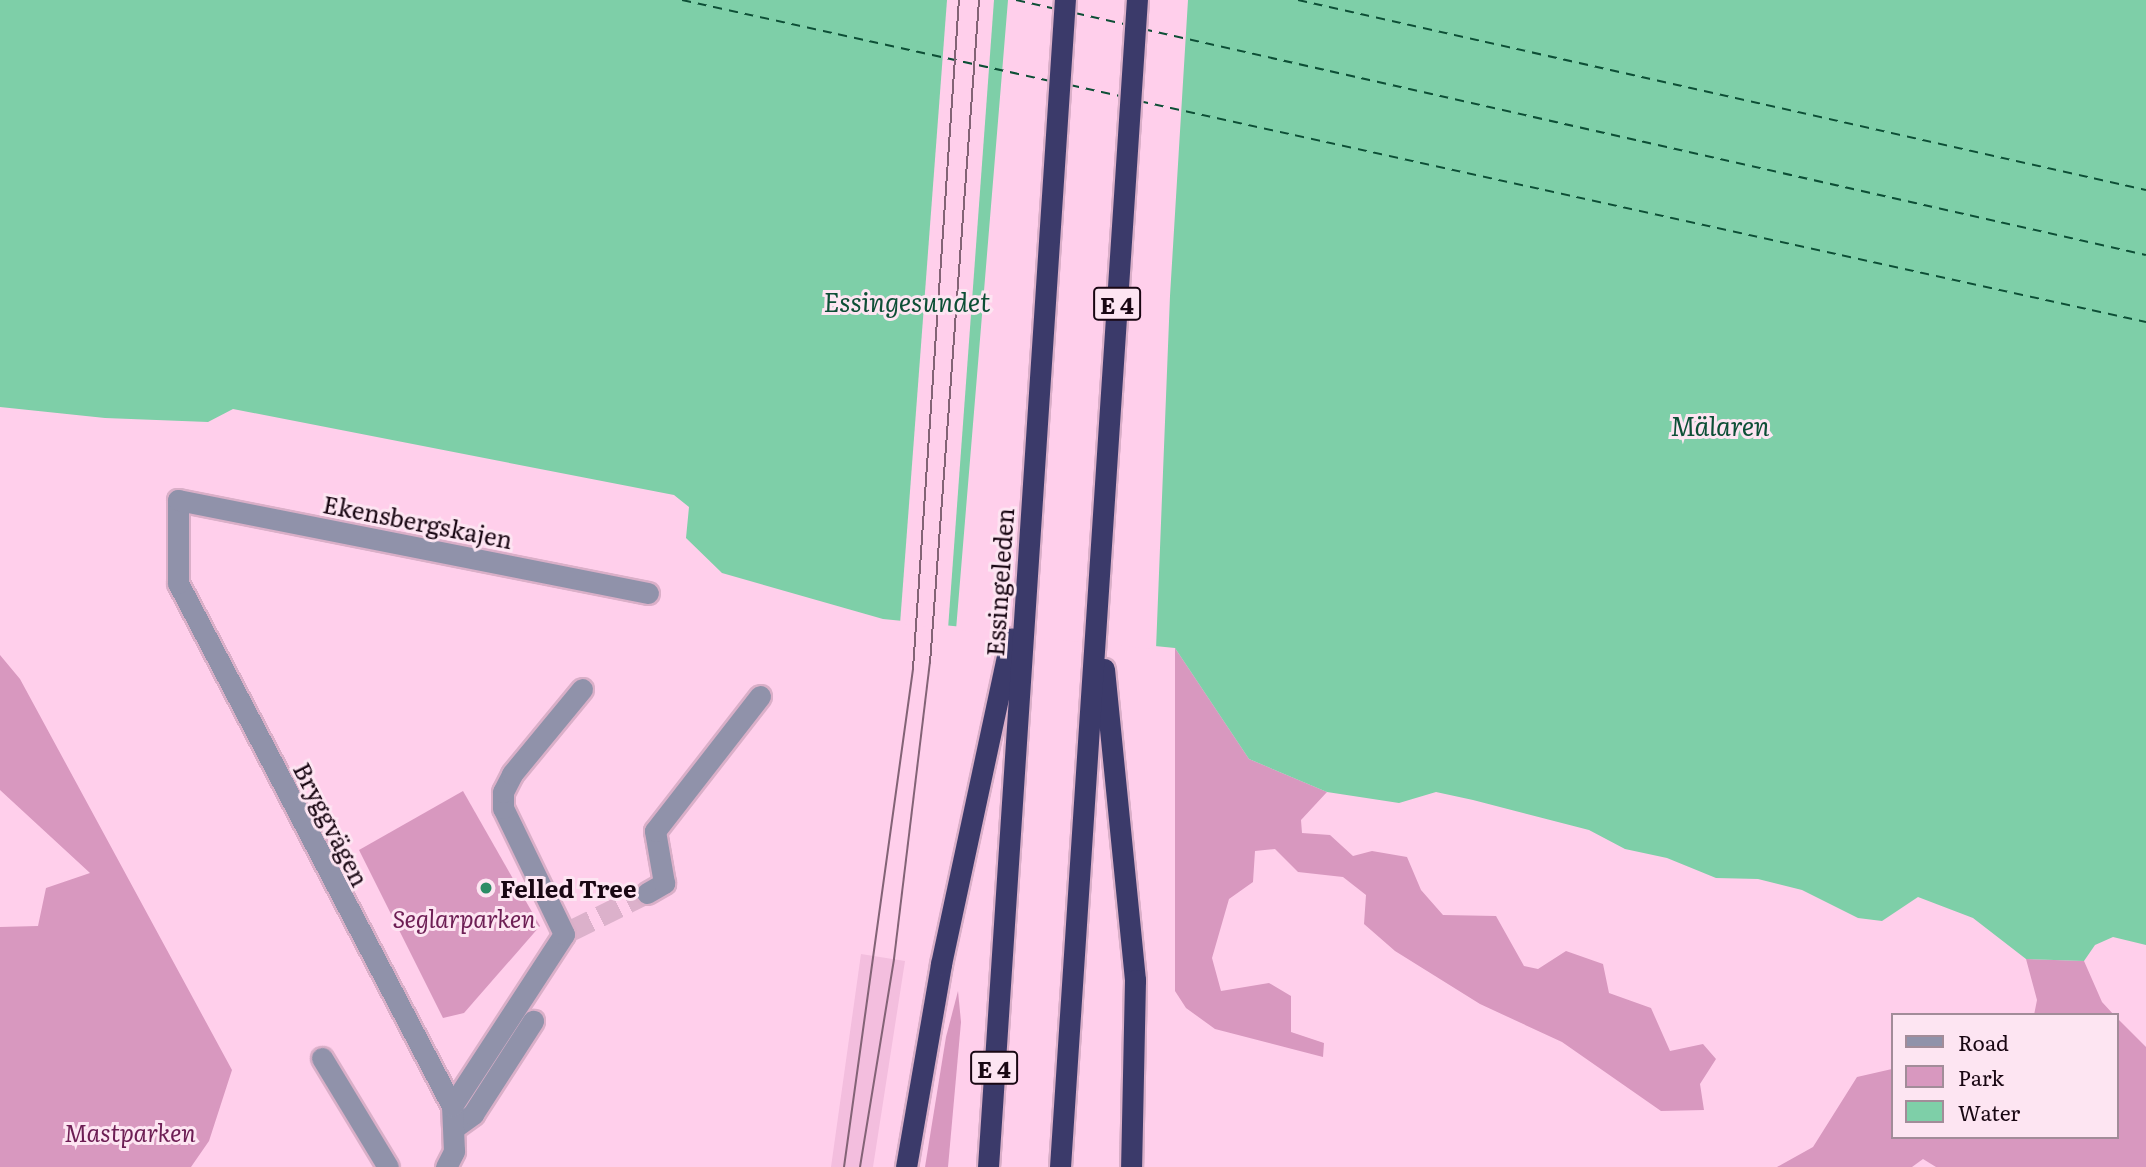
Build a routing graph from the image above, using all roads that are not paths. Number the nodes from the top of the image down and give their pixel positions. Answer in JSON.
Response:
{"nodes":[{"id":1,"x":1065,"y":0,"type":"edge"},
{"id":2,"x":1137,"y":0,"type":"edge"},
{"id":3,"x":178,"y":500,"type":"joint"},
{"id":4,"x":1026,"y":567,"type":"junction"},
{"id":5,"x":648,"y":593,"type":"dead end"},
{"id":6,"x":1097,"y":608,"type":"junction"},
{"id":7,"x":582,"y":689,"type":"dead end"},
{"id":8,"x":760,"y":695,"type":"dead end"},
{"id":9,"x":647,"y":893,"type":"tunnel mouth"},
{"id":10,"x":533,"y":1021,"type":"dead end"},
{"id":11,"x":321,"y":1058,"type":"dead end"},
{"id":12,"x":452,"y":1106,"type":"junction"},
{"id":13,"x":454,"y":1128,"type":"junction"},
{"id":14,"x":388,"y":1167,"type":"edge"},
{"id":15,"x":446,"y":1167,"type":"edge"},
{"id":16,"x":906,"y":1167,"type":"edge"},
{"id":17,"x":988,"y":1167,"type":"edge"},
{"id":18,"x":1060,"y":1167,"type":"edge"},
{"id":19,"x":1131,"y":1167,"type":"edge"}],
"edges":[{"from":1,"to":4,"type":"highway","name":"Essingeleden","number":"E 4"},
{"from":2,"to":6,"type":"highway","number":"E 4"},
{"from":3,"to":5,"type":"street","name":"Ekensbergskajen"},
{"from":3,"to":12,"type":"street","name":"Bryggvägen"},
{"from":4,"to":16,"type":"highway"},
{"from":4,"to":17,"type":"highway","name":"Essingeleden","number":"E 4"},
{"from":6,"to":18,"type":"highway","number":"E 4"},
{"from":6,"to":19,"type":"highway"},
{"from":7,"to":12,"type":"street"},
{"from":8,"to":9,"type":"street"},
{"from":10,"to":13,"type":"street"},
{"from":11,"to":14,"type":"street"},
{"from":12,"to":13,"type":"street","name":"Bryggvägen"},
{"from":13,"to":15,"type":"street","name":"Bryggvägen"}]}
